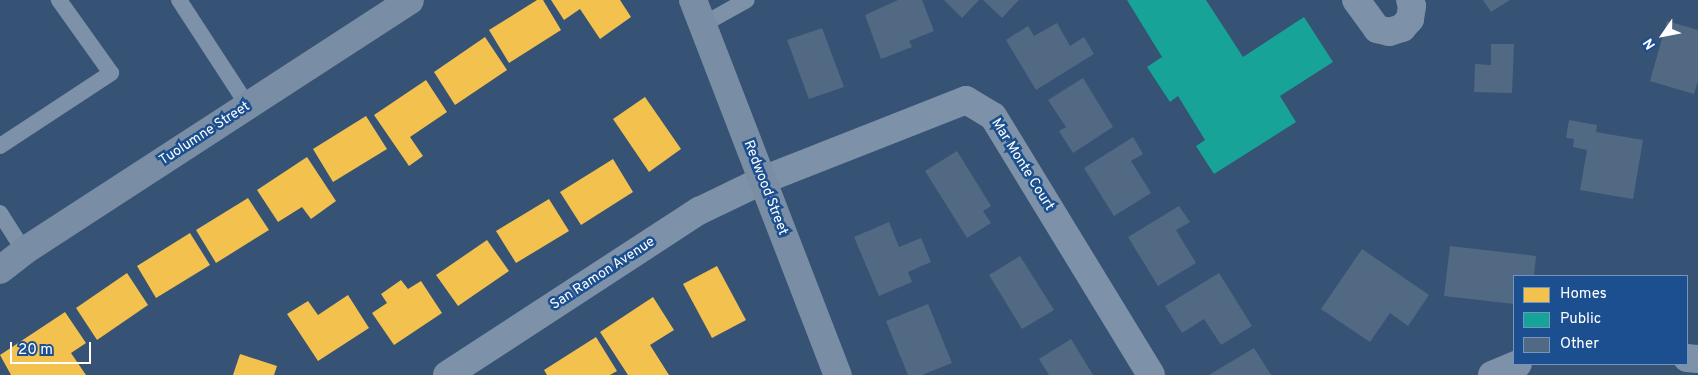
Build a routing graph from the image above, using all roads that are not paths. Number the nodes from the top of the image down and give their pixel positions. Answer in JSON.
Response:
{"nodes":[{"id":1,"x":59,"y":0,"type":"edge"},
{"id":2,"x":179,"y":0,"type":"edge"},
{"id":3,"x":410,"y":0,"type":"edge"},
{"id":4,"x":693,"y":0,"type":"edge"},
{"id":5,"x":747,"y":0,"type":"edge"},
{"id":6,"x":1356,"y":0,"type":"edge"},
{"id":7,"x":1410,"y":0,"type":"edge"},
{"id":8,"x":702,"y":26,"type":"junction"},
{"id":9,"x":248,"y":106,"type":"junction"},
{"id":10,"x":0,"y":146,"type":"edge"},
{"id":11,"x":763,"y":180,"type":"junction"},
{"id":12,"x":0,"y":214,"type":"edge"},
{"id":13,"x":24,"y":251,"type":"junction"},
{"id":14,"x":0,"y":270,"type":"edge"},
{"id":15,"x":1516,"y":365,"type":"edge"},
{"id":16,"x":447,"y":375,"type":"edge"},
{"id":17,"x":838,"y":375,"type":"edge"},
{"id":18,"x":1151,"y":375,"type":"edge"},
{"id":19,"x":1492,"y":375,"type":"edge"}],
"edges":[{"from":1,"to":10,"type":"lane"},
{"from":2,"to":9,"type":"lane"},
{"from":3,"to":9,"type":"main road","name":"Tuolumne Street"},
{"from":4,"to":8,"type":"main road","name":"Redwood Street"},
{"from":5,"to":8,"type":"lane"},
{"from":6,"to":7,"type":"street"},
{"from":8,"to":11,"type":"main road","name":"Redwood Street"},
{"from":9,"to":13,"type":"main road","name":"Tuolumne Street"},
{"from":11,"to":16,"type":"street","name":"San Ramon Avenue"},
{"from":11,"to":17,"type":"main road","name":"Redwood Street"},
{"from":11,"to":18,"type":"street","name":"Mar Monte Court"},
{"from":12,"to":13,"type":"lane"},
{"from":13,"to":14,"type":"main road","name":"Tuolumne Street"},
{"from":15,"to":19,"type":"street"}]}
